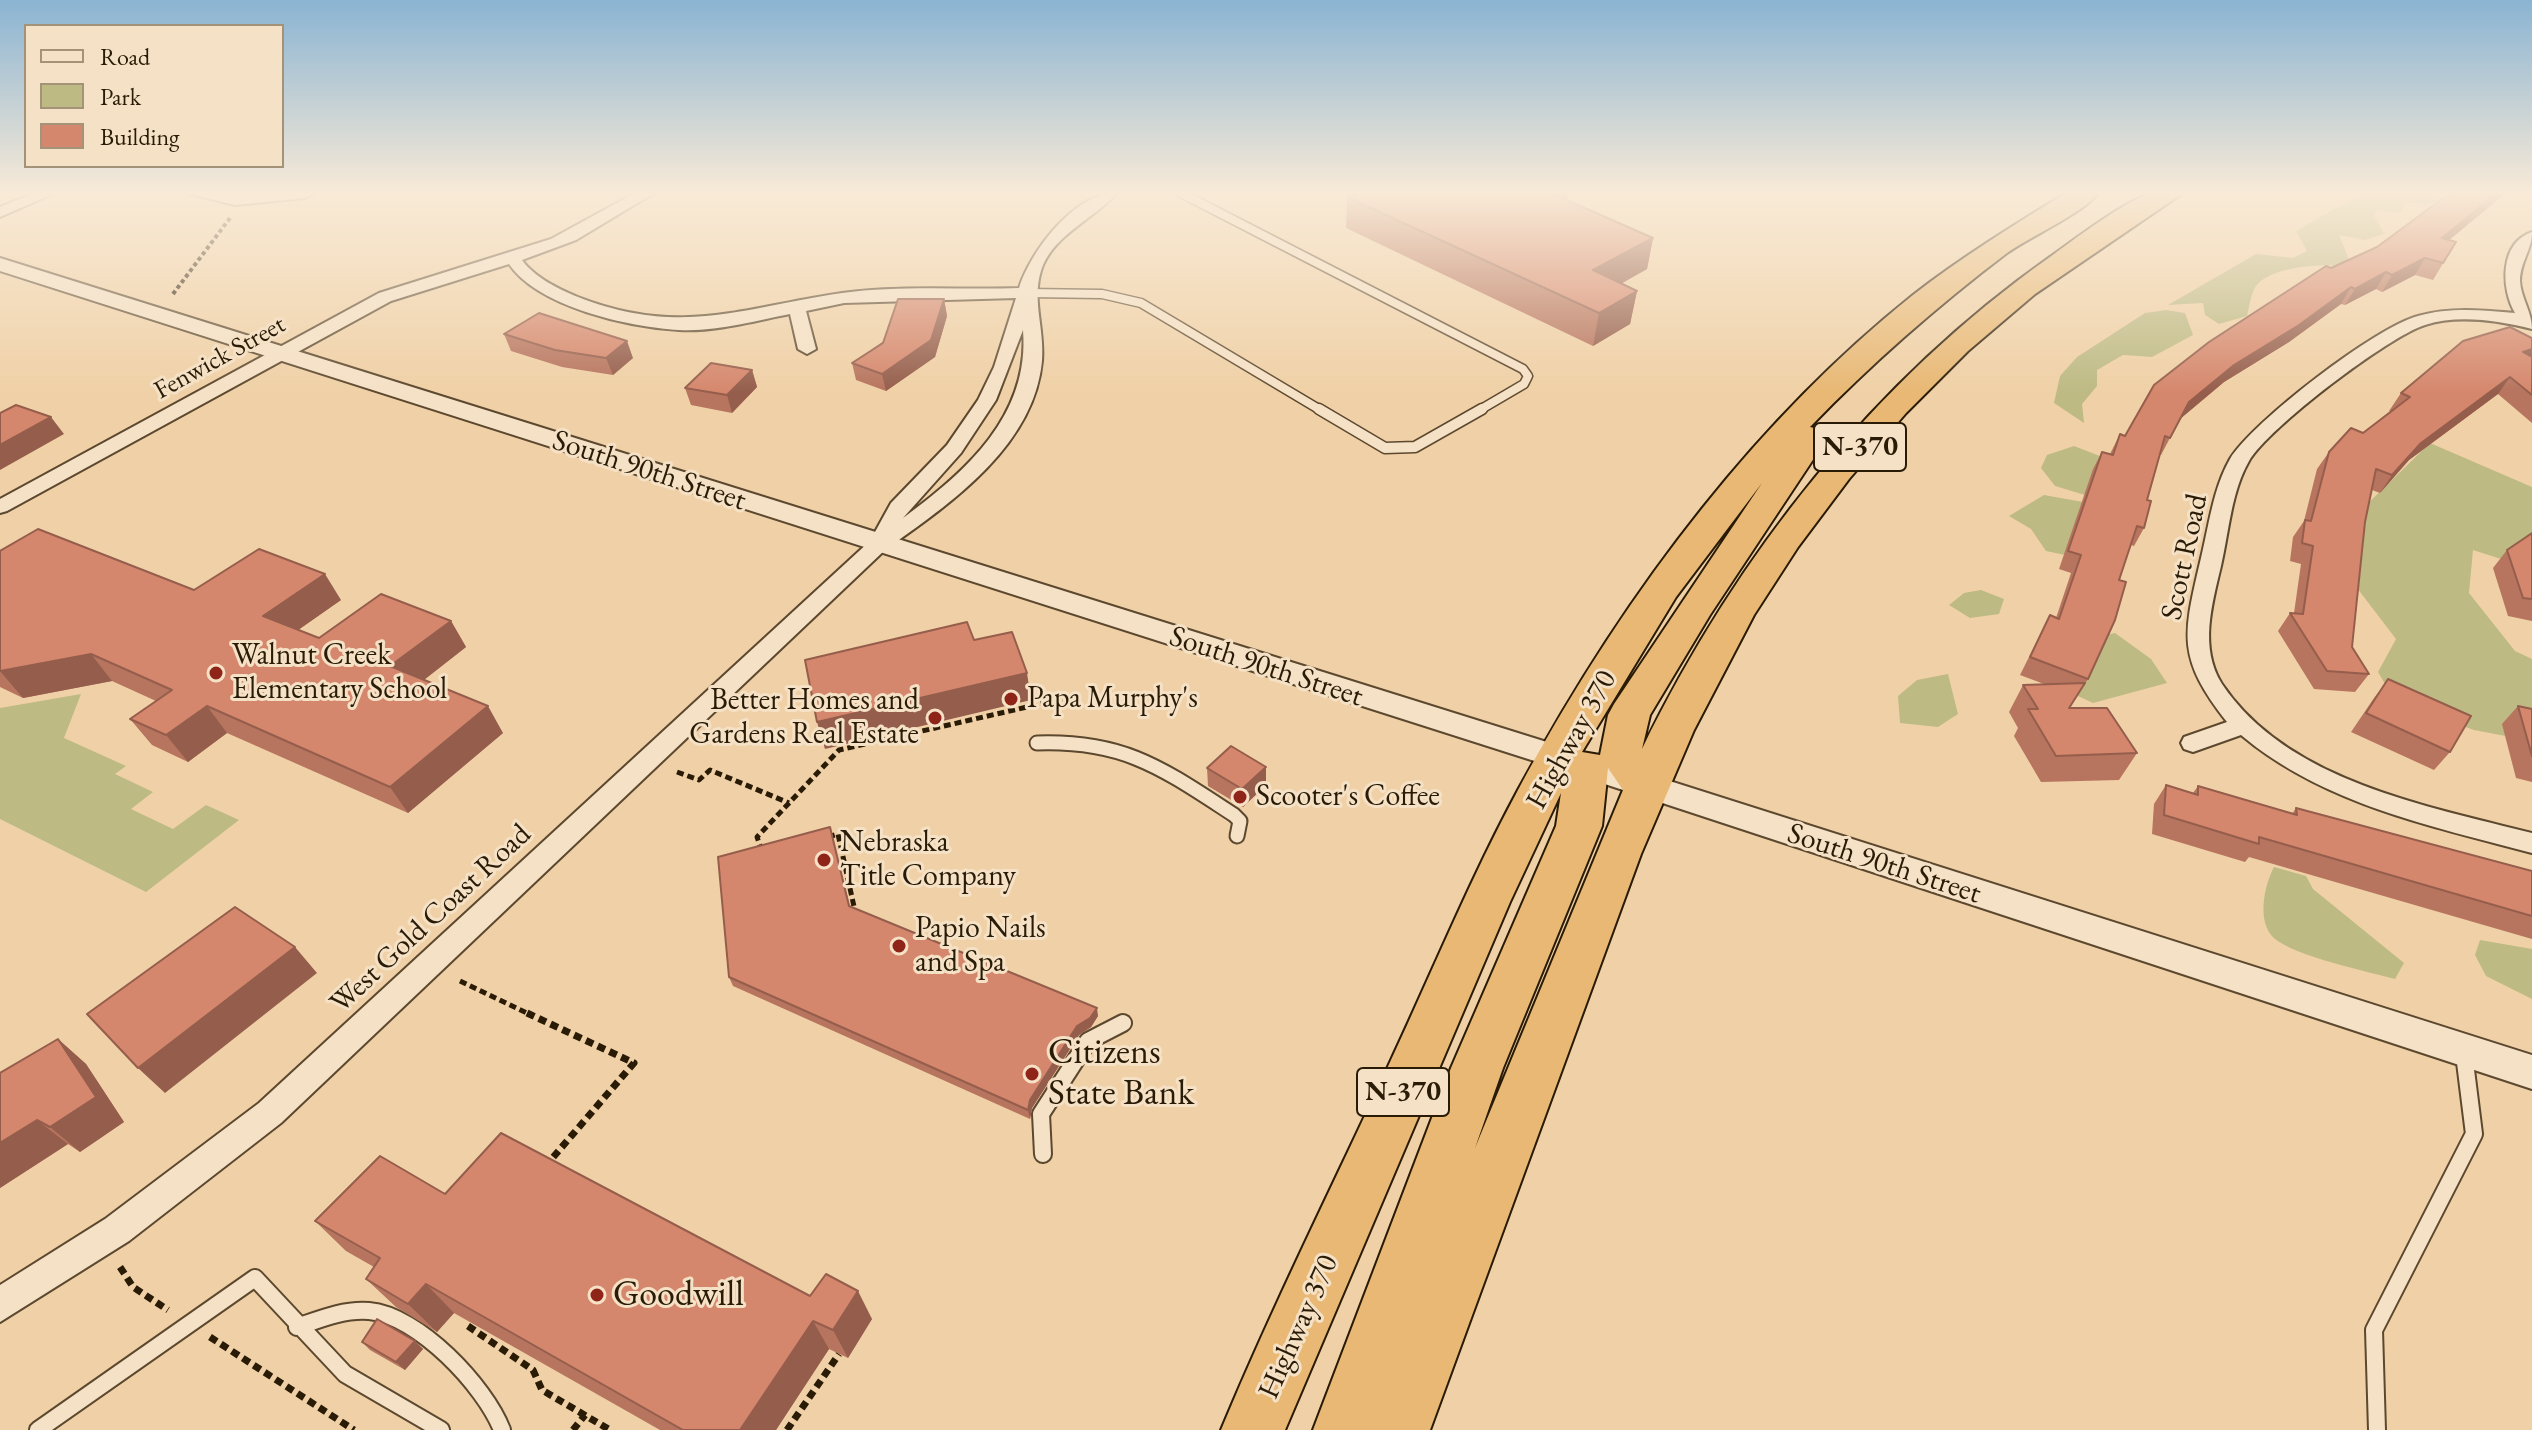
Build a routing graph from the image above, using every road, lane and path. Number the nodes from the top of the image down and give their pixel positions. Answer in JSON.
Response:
{"nodes":[{"id":1,"x":199,"y":260,"type":"edge"},
{"id":2,"x":502,"y":260,"type":"edge"},
{"id":3,"x":514,"y":260,"type":"edge"},
{"id":4,"x":1038,"y":260,"type":"edge"},
{"id":5,"x":1311,"y":260,"type":"edge"},
{"id":6,"x":1977,"y":260,"type":"edge"},
{"id":7,"x":2062,"y":260,"type":"edge"},
{"id":8,"x":2516,"y":260,"type":"edge"},
{"id":9,"x":0,"y":264,"type":"edge"},
{"id":10,"x":1028,"y":293,"type":"junction"},
{"id":11,"x":173,"y":294,"type":"dead end"},
{"id":12,"x":797,"y":307,"type":"junction"},
{"id":13,"x":2530,"y":322,"type":"edge"},
{"id":14,"x":807,"y":349,"type":"dead end"},
{"id":15,"x":1868,"y":349,"type":"junction"},
{"id":16,"x":280,"y":355,"type":"junction"},
{"id":17,"x":0,"y":507,"type":"edge"},
{"id":18,"x":879,"y":544,"type":"junction"},
{"id":19,"x":1062,"y":699,"type":"dead end"},
{"id":20,"x":2245,"y":725,"type":"junction"},
{"id":21,"x":1037,"y":743,"type":"dead end"},
{"id":22,"x":2193,"y":743,"type":"dead end"},
{"id":23,"x":1572,"y":762,"type":"junction"},
{"id":24,"x":677,"y":772,"type":"dead end"},
{"id":25,"x":1646,"y":788,"type":"junction"},
{"id":26,"x":789,"y":803,"type":"junction"},
{"id":27,"x":1237,"y":836,"type":"dead end"},
{"id":28,"x":823,"y":838,"type":"edge"},
{"id":29,"x":2532,"y":843,"type":"edge"},
{"id":30,"x":778,"y":850,"type":"edge"},
{"id":31,"x":869,"y":919,"type":"edge"},
{"id":32,"x":460,"y":981,"type":"dead end"},
{"id":33,"x":1123,"y":1023,"type":"dead end"},
{"id":34,"x":2463,"y":1050,"type":"junction"},
{"id":35,"x":2532,"y":1072,"type":"edge"},
{"id":36,"x":1043,"y":1154,"type":"dead end"},
{"id":37,"x":562,"y":1169,"type":"edge"},
{"id":38,"x":120,"y":1267,"type":"dead end"},
{"id":39,"x":0,"y":1305,"type":"edge"},
{"id":40,"x":190,"y":1324,"type":"junction"},
{"id":41,"x":468,"y":1326,"type":"edge"},
{"id":42,"x":297,"y":1327,"type":"junction"},
{"id":43,"x":839,"y":1354,"type":"edge"},
{"id":44,"x":585,"y":1415,"type":"junction"},
{"id":45,"x":38,"y":1430,"type":"edge"},
{"id":46,"x":354,"y":1430,"type":"edge"},
{"id":47,"x":441,"y":1430,"type":"edge"},
{"id":48,"x":502,"y":1430,"type":"edge"},
{"id":49,"x":573,"y":1430,"type":"edge"},
{"id":50,"x":610,"y":1430,"type":"edge"},
{"id":51,"x":787,"y":1430,"type":"edge"},
{"id":52,"x":1253,"y":1430,"type":"edge"},
{"id":53,"x":1345,"y":1430,"type":"edge"},
{"id":54,"x":1398,"y":1430,"type":"edge"},
{"id":55,"x":2377,"y":1430,"type":"edge"}],
"edges":[{"from":1,"to":11,"type":"path"},
{"from":2,"to":16,"type":"street","name":"Fenwick Street"},
{"from":3,"to":12,"type":"street"},
{"from":4,"to":10,"type":"street"},
{"from":5,"to":10,"type":"lane"},
{"from":6,"to":15,"type":"highway","name":"Highway 370","number":"N-370"},
{"from":7,"to":25,"type":"highway","number":"N-370"},
{"from":8,"to":13,"type":"street"},
{"from":9,"to":16,"type":"street","name":"South 90th Street"},
{"from":10,"to":12,"type":"street"},
{"from":10,"to":18,"type":"street"},
{"from":10,"to":18,"type":"street"},
{"from":12,"to":14,"type":"street"},
{"from":13,"to":20,"type":"street","name":"Scott Road"},
{"from":15,"to":23,"type":"highway","name":"Highway 370","number":"N-370"},
{"from":15,"to":25,"type":"highway"},
{"from":16,"to":17,"type":"street","name":"Fenwick Street"},
{"from":16,"to":18,"type":"street","name":"South 90th Street"},
{"from":18,"to":23,"type":"street","name":"South 90th Street"},
{"from":18,"to":39,"type":"street","name":"West Gold Coast Road"},
{"from":19,"to":26,"type":"path"},
{"from":20,"to":22,"type":"street"},
{"from":20,"to":29,"type":"street","name":"Scott Road"},
{"from":21,"to":27,"type":"lane"},
{"from":23,"to":25,"type":"street","name":"South 90th Street"},
{"from":23,"to":52,"type":"highway","name":"Highway 370","number":"N-370"},
{"from":23,"to":53,"type":"highway"},
{"from":24,"to":26,"type":"path"},
{"from":25,"to":34,"type":"street","name":"South 90th Street"},
{"from":25,"to":54,"type":"highway","number":"N-370"},
{"from":26,"to":30,"type":"path"},
{"from":28,"to":31,"type":"path"},
{"from":32,"to":37,"type":"path"},
{"from":33,"to":36,"type":"lane"},
{"from":34,"to":35,"type":"street","name":"South 90th Street"},
{"from":34,"to":55,"type":"lane"},
{"from":38,"to":40,"type":"path"},
{"from":40,"to":42,"type":"lane"},
{"from":40,"to":45,"type":"lane"},
{"from":40,"to":46,"type":"path"},
{"from":41,"to":44,"type":"path"},
{"from":42,"to":47,"type":"lane"},
{"from":42,"to":48,"type":"lane"},
{"from":43,"to":51,"type":"path"},
{"from":44,"to":49,"type":"path"},
{"from":44,"to":50,"type":"path"}]}
